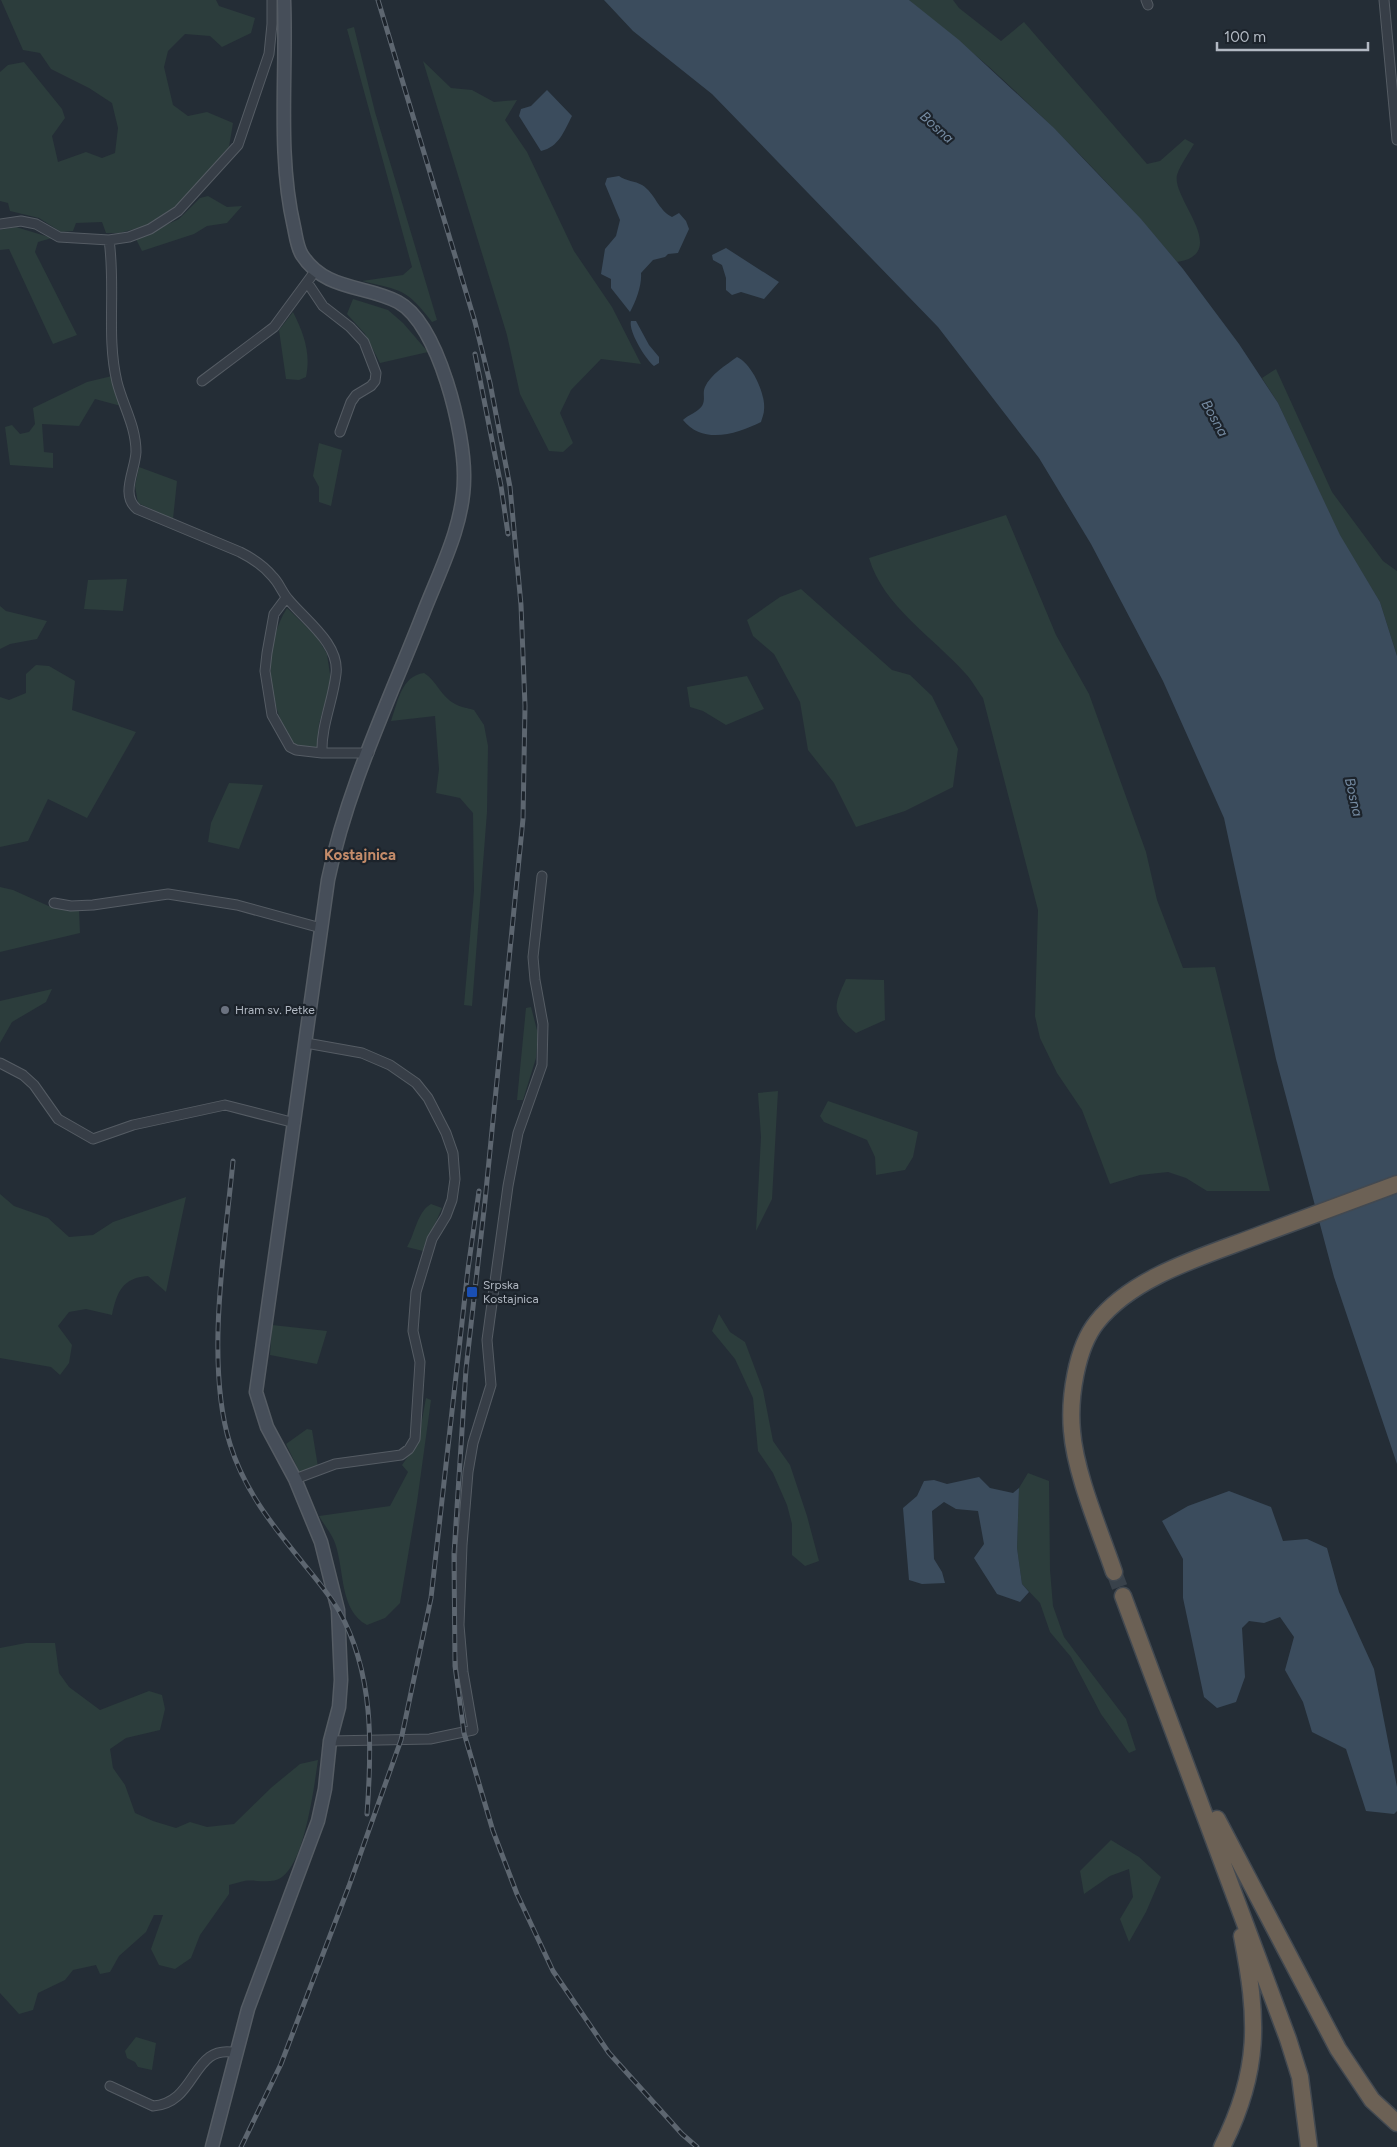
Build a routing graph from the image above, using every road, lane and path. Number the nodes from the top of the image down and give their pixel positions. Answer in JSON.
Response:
{"nodes":[{"id":1,"x":272,"y":0,"type":"edge"},
{"id":2,"x":284,"y":0,"type":"edge"},
{"id":3,"x":1384,"y":0,"type":"edge"},
{"id":4,"x":1397,"y":140,"type":"edge"},
{"id":5,"x":0,"y":224,"type":"edge"},
{"id":6,"x":110,"y":240,"type":"junction"},
{"id":7,"x":316,"y":270,"type":"junction"},
{"id":8,"x":307,"y":282,"type":"junction"},
{"id":9,"x":202,"y":381,"type":"dead end"},
{"id":10,"x":340,"y":432,"type":"dead end"},
{"id":11,"x":286,"y":598,"type":"junction"},
{"id":12,"x":322,"y":753,"type":"junction"},
{"id":13,"x":368,"y":753,"type":"junction"},
{"id":14,"x":542,"y":876,"type":"dead end"},
{"id":15,"x":54,"y":903,"type":"dead end"},
{"id":16,"x":321,"y":928,"type":"junction"},
{"id":17,"x":306,"y":1043,"type":"junction"},
{"id":18,"x":0,"y":1063,"type":"edge"},
{"id":19,"x":295,"y":1123,"type":"junction"},
{"id":20,"x":1397,"y":1184,"type":"edge"},
{"id":21,"x":295,"y":1479,"type":"junction"},
{"id":22,"x":1114,"y":1572,"type":"tunnel mouth"},
{"id":23,"x":1123,"y":1596,"type":"tunnel mouth"},
{"id":24,"x":330,"y":1741,"type":"junction"},
{"id":25,"x":1181,"y":1747,"type":"junction"},
{"id":26,"x":1225,"y":1866,"type":"junction"},
{"id":27,"x":237,"y":2052,"type":"junction"},
{"id":28,"x":110,"y":2086,"type":"dead end"},
{"id":29,"x":1397,"y":2123,"type":"edge"},
{"id":30,"x":212,"y":2147,"type":"edge"},
{"id":31,"x":1222,"y":2147,"type":"edge"},
{"id":32,"x":1309,"y":2147,"type":"edge"}],
"edges":[{"from":1,"to":6,"type":"street"},
{"from":2,"to":7,"type":"main road"},
{"from":3,"to":4,"type":"street"},
{"from":5,"to":6,"type":"street"},
{"from":6,"to":11,"type":"street"},
{"from":7,"to":8,"type":"street"},
{"from":7,"to":13,"type":"main road"},
{"from":8,"to":9,"type":"street"},
{"from":8,"to":10,"type":"street"},
{"from":11,"to":12,"type":"street"},
{"from":11,"to":12,"type":"street"},
{"from":12,"to":13,"type":"street"},
{"from":13,"to":16,"type":"main road"},
{"from":14,"to":24,"type":"street"},
{"from":15,"to":16,"type":"street"},
{"from":16,"to":17,"type":"main road"},
{"from":17,"to":19,"type":"main road"},
{"from":17,"to":21,"type":"street"},
{"from":18,"to":19,"type":"street"},
{"from":19,"to":21,"type":"main road"},
{"from":20,"to":22,"type":"highway"},
{"from":21,"to":24,"type":"main road"},
{"from":23,"to":25,"type":"highway"},
{"from":24,"to":27,"type":"main road"},
{"from":25,"to":26,"type":"highway"},
{"from":25,"to":29,"type":"highway"},
{"from":26,"to":31,"type":"highway"},
{"from":26,"to":32,"type":"highway"},
{"from":27,"to":28,"type":"street"},
{"from":27,"to":30,"type":"main road"}]}
